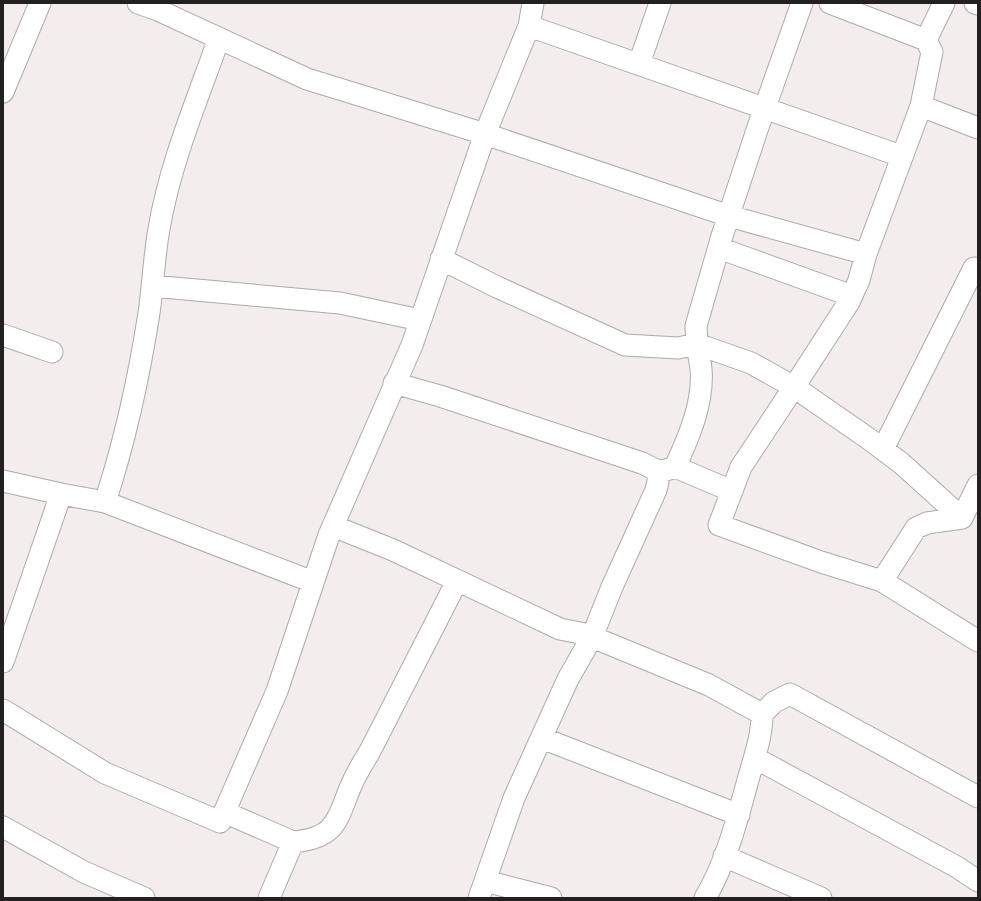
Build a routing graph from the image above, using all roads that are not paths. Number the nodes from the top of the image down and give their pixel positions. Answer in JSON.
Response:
{"nodes":[{"id":1,"x":40,"y":3,"type":"edge"},
{"id":2,"x":138,"y":3,"type":"edge"},
{"id":3,"x":533,"y":3,"type":"edge"},
{"id":4,"x":660,"y":3,"type":"edge"},
{"id":5,"x":802,"y":3,"type":"edge"},
{"id":6,"x":830,"y":3,"type":"edge"},
{"id":7,"x":944,"y":3,"type":"edge"},
{"id":8,"x":529,"y":26,"type":"junction"},
{"id":9,"x":219,"y":38,"type":"junction"},
{"id":10,"x":926,"y":40,"type":"junction"},
{"id":11,"x":639,"y":64,"type":"junction"},
{"id":12,"x":3,"y":92,"type":"edge"},
{"id":13,"x":921,"y":106,"type":"junction"},
{"id":14,"x":765,"y":107,"type":"junction"},
{"id":15,"x":978,"y":128,"type":"edge"},
{"id":16,"x":485,"y":134,"type":"junction"},
{"id":17,"x":901,"y":156,"type":"junction"},
{"id":18,"x":729,"y":216,"type":"junction"},
{"id":19,"x":719,"y":248,"type":"junction"},
{"id":20,"x":866,"y":254,"type":"junction"},
{"id":21,"x":442,"y":259,"type":"junction"},
{"id":22,"x":974,"y":268,"type":"dead end"},
{"id":23,"x":152,"y":286,"type":"junction"},
{"id":24,"x":852,"y":296,"type":"junction"},
{"id":25,"x":420,"y":320,"type":"junction"},
{"id":26,"x":3,"y":335,"type":"edge"},
{"id":27,"x":697,"y":344,"type":"junction"},
{"id":28,"x":52,"y":352,"type":"dead end"},
{"id":29,"x":394,"y":384,"type":"junction"},
{"id":30,"x":794,"y":387,"type":"junction"},
{"id":31,"x":883,"y":449,"type":"junction"},
{"id":32,"x":668,"y":470,"type":"junction"},
{"id":33,"x":3,"y":481,"type":"edge"},
{"id":34,"x":978,"y":485,"type":"edge"},
{"id":35,"x":732,"y":491,"type":"junction"},
{"id":36,"x":61,"y":494,"type":"junction"},
{"id":37,"x":105,"y":502,"type":"junction"},
{"id":38,"x":962,"y":518,"type":"junction"},
{"id":39,"x":333,"y":526,"type":"junction"},
{"id":40,"x":457,"y":581,"type":"junction"},
{"id":41,"x":882,"y":581,"type":"junction"},
{"id":42,"x":313,"y":582,"type":"junction"},
{"id":43,"x":592,"y":637,"type":"junction"},
{"id":44,"x":978,"y":641,"type":"edge"},
{"id":45,"x":3,"y":662,"type":"edge"},
{"id":46,"x":3,"y":710,"type":"edge"},
{"id":47,"x":762,"y":714,"type":"junction"},
{"id":48,"x":542,"y":738,"type":"junction"},
{"id":49,"x":755,"y":758,"type":"junction"},
{"id":50,"x":978,"y":797,"type":"edge"},
{"id":51,"x":224,"y":812,"type":"junction"},
{"id":52,"x":739,"y":815,"type":"junction"},
{"id":53,"x":3,"y":827,"type":"edge"},
{"id":54,"x":293,"y":842,"type":"junction"},
{"id":55,"x":724,"y":856,"type":"junction"},
{"id":56,"x":978,"y":881,"type":"edge"},
{"id":57,"x":482,"y":890,"type":"edge"},
{"id":58,"x":144,"y":898,"type":"edge"},
{"id":59,"x":269,"y":898,"type":"edge"},
{"id":60,"x":551,"y":898,"type":"edge"},
{"id":61,"x":705,"y":898,"type":"edge"},
{"id":62,"x":821,"y":898,"type":"edge"}],
"edges":[{"from":1,"to":12,"type":"street"},
{"from":2,"to":9,"type":"street"},
{"from":3,"to":8,"type":"street"},
{"from":4,"to":11,"type":"street"},
{"from":5,"to":14,"type":"street"},
{"from":6,"to":10,"type":"street"},
{"from":7,"to":10,"type":"street"},
{"from":8,"to":11,"type":"street"},
{"from":8,"to":16,"type":"street"},
{"from":9,"to":16,"type":"street"},
{"from":9,"to":23,"type":"street"},
{"from":10,"to":13,"type":"street"},
{"from":11,"to":14,"type":"street"},
{"from":13,"to":15,"type":"street"},
{"from":13,"to":17,"type":"street"},
{"from":14,"to":17,"type":"street"},
{"from":14,"to":18,"type":"street"},
{"from":16,"to":18,"type":"street"},
{"from":16,"to":21,"type":"street"},
{"from":17,"to":20,"type":"street"},
{"from":18,"to":19,"type":"street"},
{"from":18,"to":20,"type":"street"},
{"from":19,"to":24,"type":"street"},
{"from":19,"to":27,"type":"street"},
{"from":20,"to":24,"type":"street"},
{"from":21,"to":25,"type":"street"},
{"from":21,"to":27,"type":"street"},
{"from":22,"to":31,"type":"street"},
{"from":23,"to":25,"type":"street"},
{"from":23,"to":37,"type":"street"},
{"from":24,"to":30,"type":"street"},
{"from":25,"to":29,"type":"street"},
{"from":26,"to":28,"type":"street"},
{"from":27,"to":30,"type":"street"},
{"from":27,"to":32,"type":"street"},
{"from":29,"to":32,"type":"street"},
{"from":29,"to":39,"type":"street"},
{"from":30,"to":31,"type":"street"},
{"from":30,"to":35,"type":"street"},
{"from":31,"to":38,"type":"street"},
{"from":32,"to":35,"type":"street"},
{"from":32,"to":43,"type":"street"},
{"from":33,"to":36,"type":"street"},
{"from":34,"to":38,"type":"street"},
{"from":35,"to":41,"type":"street"},
{"from":36,"to":37,"type":"street"},
{"from":36,"to":45,"type":"street"},
{"from":37,"to":42,"type":"street"},
{"from":38,"to":41,"type":"street"},
{"from":39,"to":40,"type":"street"},
{"from":39,"to":42,"type":"street"},
{"from":40,"to":43,"type":"street"},
{"from":40,"to":54,"type":"street"},
{"from":41,"to":44,"type":"street"},
{"from":42,"to":51,"type":"street"},
{"from":43,"to":47,"type":"street"},
{"from":43,"to":48,"type":"street"},
{"from":46,"to":51,"type":"street"},
{"from":47,"to":49,"type":"street"},
{"from":47,"to":50,"type":"street"},
{"from":48,"to":52,"type":"street"},
{"from":48,"to":57,"type":"street"},
{"from":49,"to":52,"type":"street"},
{"from":49,"to":56,"type":"street"},
{"from":51,"to":54,"type":"street"},
{"from":52,"to":55,"type":"street"},
{"from":53,"to":58,"type":"street"},
{"from":54,"to":59,"type":"street"},
{"from":55,"to":61,"type":"street"},
{"from":55,"to":62,"type":"street"},
{"from":57,"to":60,"type":"street"}]}
